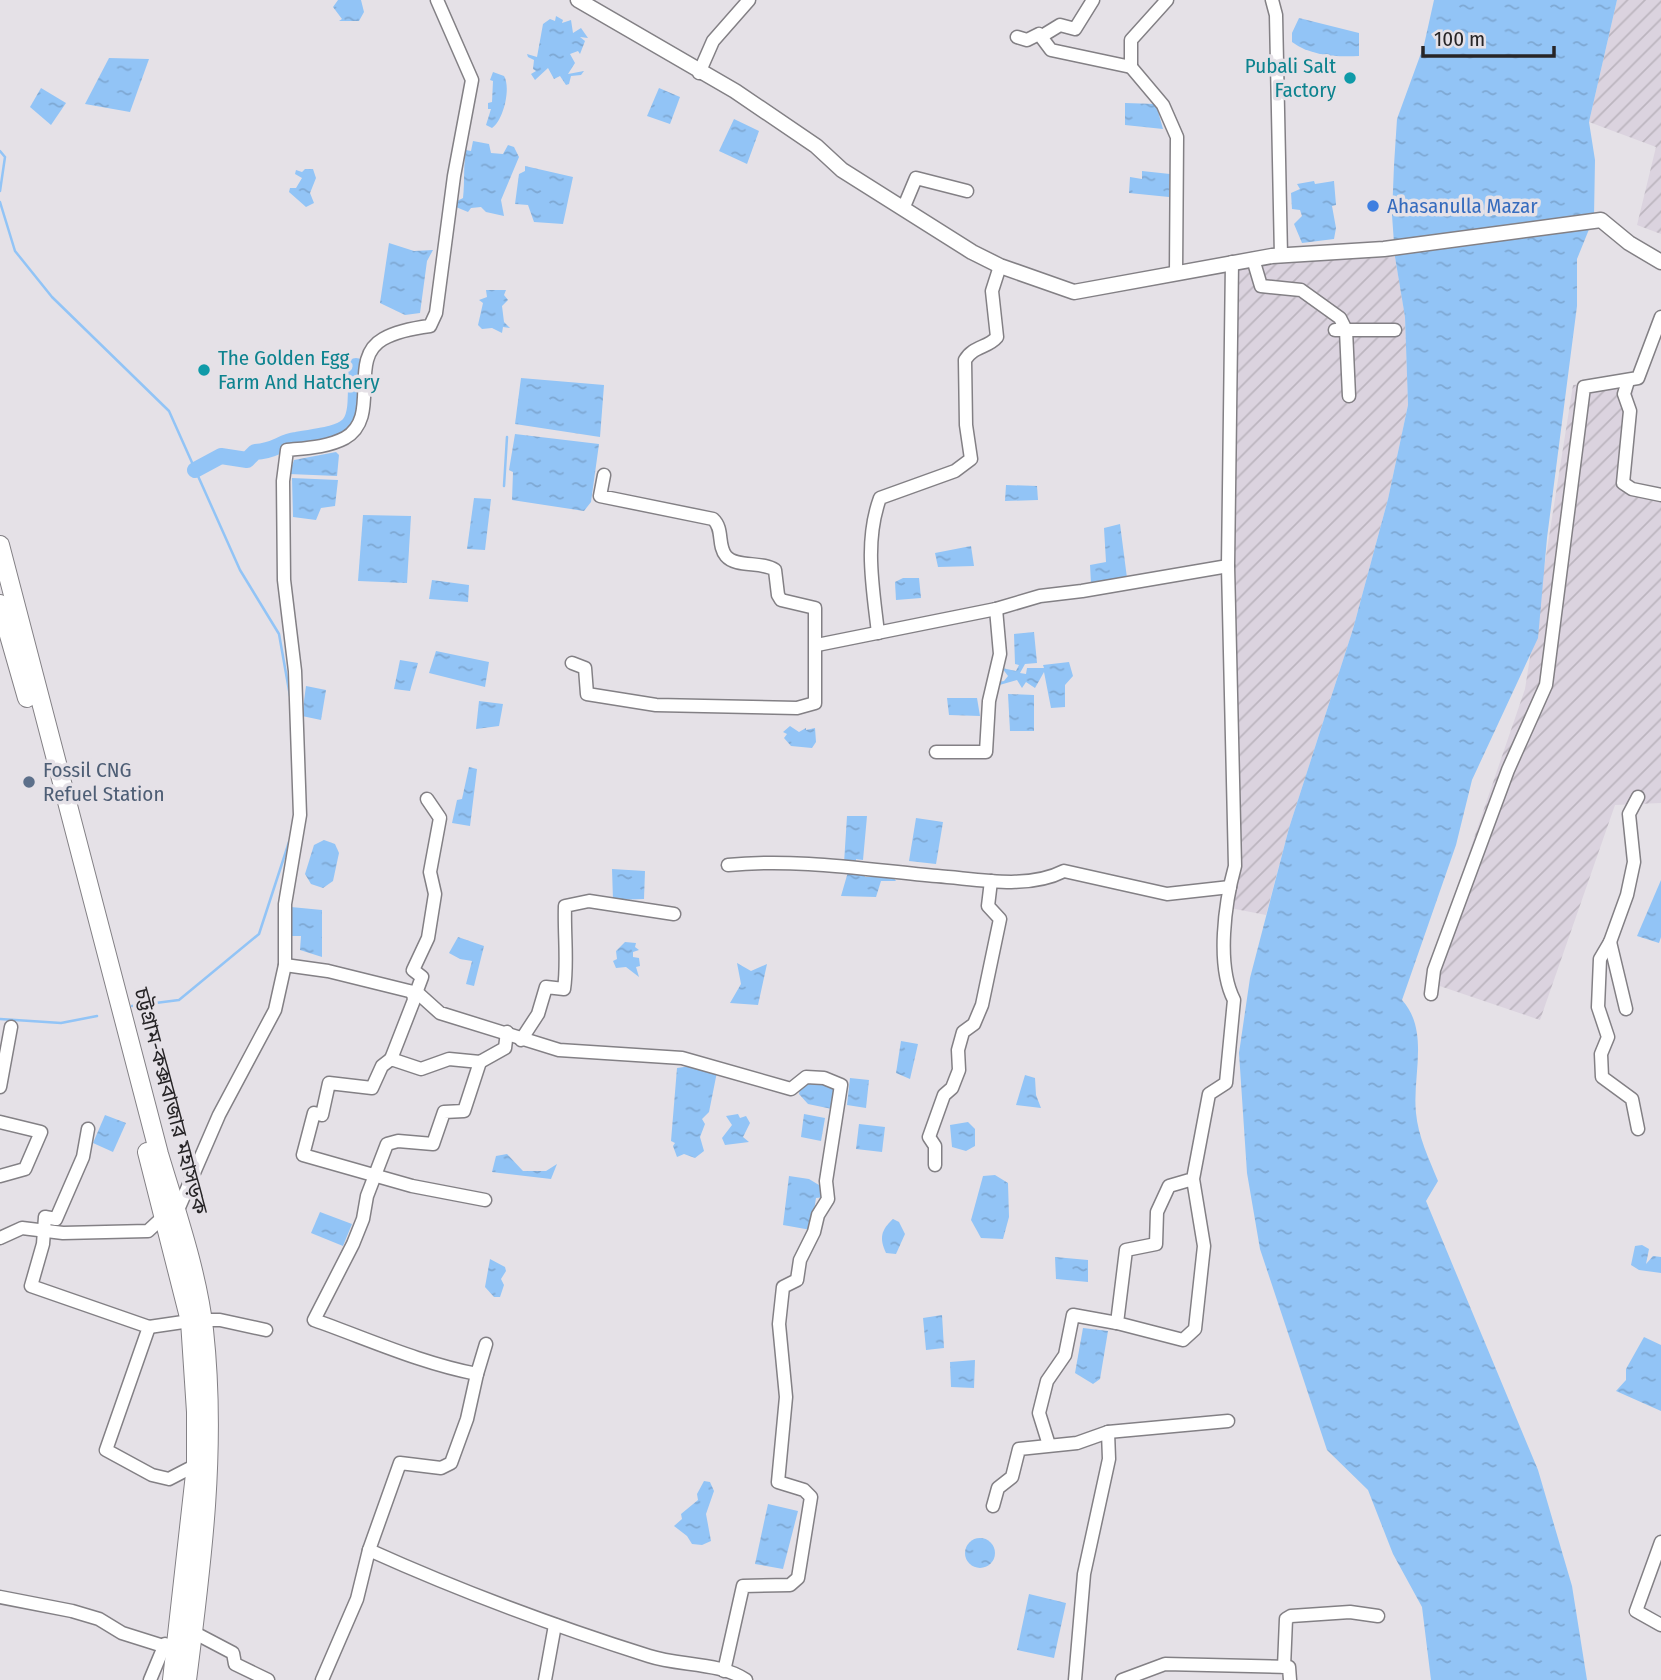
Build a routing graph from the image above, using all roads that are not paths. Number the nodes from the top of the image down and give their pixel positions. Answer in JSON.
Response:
{"nodes":[{"id":1,"x":438,"y":0,"type":"edge"},
{"id":2,"x":578,"y":0,"type":"edge"},
{"id":3,"x":749,"y":0,"type":"edge"},
{"id":4,"x":1093,"y":0,"type":"edge"},
{"id":5,"x":1167,"y":0,"type":"edge"},
{"id":6,"x":1272,"y":0,"type":"edge"},
{"id":7,"x":1042,"y":36,"type":"junction"},
{"id":8,"x":1017,"y":37,"type":"dead end"},
{"id":9,"x":1131,"y":67,"type":"junction"},
{"id":10,"x":699,"y":73,"type":"junction"},
{"id":11,"x":967,"y":191,"type":"dead end"},
{"id":12,"x":903,"y":209,"type":"junction"},
{"id":13,"x":1281,"y":256,"type":"junction"},
{"id":14,"x":1253,"y":259,"type":"junction"},
{"id":15,"x":1232,"y":262,"type":"junction"},
{"id":16,"x":1661,"y":262,"type":"edge"},
{"id":17,"x":1000,"y":266,"type":"junction"},
{"id":18,"x":1176,"y":273,"type":"junction"},
{"id":19,"x":1661,"y":317,"type":"edge"},
{"id":20,"x":1340,"y":330,"type":"junction"},
{"id":21,"x":1395,"y":330,"type":"dead end"},
{"id":22,"x":1628,"y":381,"type":"junction"},
{"id":23,"x":1349,"y":396,"type":"dead end"},
{"id":24,"x":604,"y":475,"type":"dead end"},
{"id":25,"x":1661,"y":495,"type":"edge"},
{"id":26,"x":0,"y":545,"type":"edge"},
{"id":27,"x":1228,"y":566,"type":"junction"},
{"id":28,"x":0,"y":604,"type":"edge"},
{"id":29,"x":996,"y":609,"type":"junction"},
{"id":30,"x":878,"y":633,"type":"junction"},
{"id":31,"x":817,"y":645,"type":"junction"},
{"id":32,"x":572,"y":663,"type":"dead end"},
{"id":33,"x":936,"y":752,"type":"dead end"},
{"id":34,"x":1638,"y":797,"type":"dead end"},
{"id":35,"x":427,"y":799,"type":"dead end"},
{"id":36,"x":728,"y":864,"type":"dead end"},
{"id":37,"x":991,"y":881,"type":"junction"},
{"id":38,"x":1230,"y":887,"type":"junction"},
{"id":39,"x":674,"y":914,"type":"dead end"},
{"id":40,"x":1610,"y":942,"type":"junction"},
{"id":41,"x":285,"y":965,"type":"junction"},
{"id":42,"x":414,"y":993,"type":"junction"},
{"id":43,"x":1432,"y":993,"type":"dead end"},
{"id":44,"x":1626,"y":1010,"type":"dead end"},
{"id":45,"x":11,"y":1027,"type":"dead end"},
{"id":46,"x":508,"y":1032,"type":"junction"},
{"id":47,"x":521,"y":1040,"type":"junction"},
{"id":48,"x":391,"y":1059,"type":"junction"},
{"id":49,"x":480,"y":1062,"type":"junction"},
{"id":50,"x":0,"y":1087,"type":"edge"},
{"id":51,"x":0,"y":1122,"type":"edge"},
{"id":52,"x":88,"y":1129,"type":"dead end"},
{"id":53,"x":1638,"y":1129,"type":"dead end"},
{"id":54,"x":935,"y":1165,"type":"dead end"},
{"id":55,"x":376,"y":1175,"type":"junction"},
{"id":56,"x":0,"y":1176,"type":"edge"},
{"id":57,"x":1193,"y":1179,"type":"junction"},
{"id":58,"x":485,"y":1200,"type":"dead end"},
{"id":59,"x":169,"y":1215,"type":"junction"},
{"id":60,"x":44,"y":1230,"type":"junction"},
{"id":61,"x":0,"y":1238,"type":"edge"},
{"id":62,"x":196,"y":1321,"type":"junction"},
{"id":63,"x":1117,"y":1323,"type":"junction"},
{"id":64,"x":149,"y":1327,"type":"junction"},
{"id":65,"x":266,"y":1330,"type":"dead end"},
{"id":66,"x":486,"y":1344,"type":"dead end"},
{"id":67,"x":477,"y":1374,"type":"junction"},
{"id":68,"x":1228,"y":1421,"type":"dead end"},
{"id":69,"x":1108,"y":1432,"type":"junction"},
{"id":70,"x":1049,"y":1445,"type":"junction"},
{"id":71,"x":196,"y":1465,"type":"junction"},
{"id":72,"x":993,"y":1506,"type":"dead end"},
{"id":73,"x":1661,"y":1542,"type":"edge"},
{"id":74,"x":369,"y":1550,"type":"junction"},
{"id":75,"x":0,"y":1597,"type":"edge"},
{"id":76,"x":1378,"y":1616,"type":"dead end"},
{"id":77,"x":555,"y":1625,"type":"junction"},
{"id":78,"x":1661,"y":1625,"type":"edge"},
{"id":79,"x":193,"y":1632,"type":"junction"},
{"id":80,"x":170,"y":1647,"type":"junction"},
{"id":81,"x":1284,"y":1667,"type":"junction"},
{"id":82,"x":724,"y":1671,"type":"junction"},
{"id":83,"x":150,"y":1680,"type":"edge"},
{"id":84,"x":172,"y":1680,"type":"edge"},
{"id":85,"x":187,"y":1680,"type":"edge"},
{"id":86,"x":268,"y":1680,"type":"edge"},
{"id":87,"x":322,"y":1680,"type":"edge"},
{"id":88,"x":545,"y":1680,"type":"edge"},
{"id":89,"x":746,"y":1680,"type":"edge"},
{"id":90,"x":1074,"y":1680,"type":"edge"},
{"id":91,"x":1122,"y":1680,"type":"edge"},
{"id":92,"x":1290,"y":1680,"type":"edge"}],
"edges":[{"from":1,"to":41,"type":"street"},
{"from":2,"to":10,"type":"main road"},
{"from":3,"to":10,"type":"street"},
{"from":4,"to":7,"type":"street"},
{"from":5,"to":9,"type":"street"},
{"from":6,"to":13,"type":"street"},
{"from":7,"to":8,"type":"street"},
{"from":7,"to":9,"type":"street"},
{"from":9,"to":18,"type":"street"},
{"from":10,"to":12,"type":"main road"},
{"from":11,"to":12,"type":"street"},
{"from":12,"to":17,"type":"main road"},
{"from":13,"to":14,"type":"main road"},
{"from":13,"to":16,"type":"main road"},
{"from":14,"to":15,"type":"main road"},
{"from":14,"to":20,"type":"street"},
{"from":15,"to":18,"type":"main road"},
{"from":15,"to":27,"type":"street"},
{"from":17,"to":18,"type":"main road"},
{"from":17,"to":30,"type":"street"},
{"from":19,"to":22,"type":"street"},
{"from":20,"to":21,"type":"street"},
{"from":20,"to":23,"type":"street"},
{"from":22,"to":25,"type":"street"},
{"from":22,"to":43,"type":"street"},
{"from":24,"to":31,"type":"street"},
{"from":26,"to":59,"type":"highway","name":"চট্টগ্রাম-কক্সবাজার মহাসড়ক"},
{"from":27,"to":29,"type":"street"},
{"from":27,"to":38,"type":"street"},
{"from":28,"to":59,"type":"highway","name":"চট্টগ্রাম-কক্সবাজার মহাসড়ক"},
{"from":29,"to":30,"type":"street"},
{"from":29,"to":33,"type":"street"},
{"from":30,"to":31,"type":"street"},
{"from":31,"to":32,"type":"street"},
{"from":34,"to":40,"type":"street"},
{"from":35,"to":42,"type":"street"},
{"from":36,"to":37,"type":"street"},
{"from":37,"to":38,"type":"street"},
{"from":37,"to":54,"type":"street"},
{"from":38,"to":57,"type":"street"},
{"from":39,"to":47,"type":"street"},
{"from":40,"to":44,"type":"street"},
{"from":40,"to":53,"type":"street"},
{"from":41,"to":42,"type":"street"},
{"from":41,"to":59,"type":"street"},
{"from":42,"to":46,"type":"street"},
{"from":42,"to":48,"type":"street"},
{"from":45,"to":50,"type":"street"},
{"from":46,"to":47,"type":"street"},
{"from":46,"to":49,"type":"street"},
{"from":47,"to":82,"type":"street"},
{"from":48,"to":49,"type":"street"},
{"from":48,"to":55,"type":"street"},
{"from":49,"to":55,"type":"street"},
{"from":51,"to":56,"type":"street"},
{"from":52,"to":60,"type":"street"},
{"from":55,"to":58,"type":"street"},
{"from":55,"to":67,"type":"street"},
{"from":57,"to":63,"type":"street"},
{"from":57,"to":63,"type":"street"},
{"from":59,"to":60,"type":"street"},
{"from":59,"to":62,"type":"highway","name":"চট্টগ্রাম-কক্সবাজার মহাসড়ক"},
{"from":60,"to":61,"type":"street"},
{"from":60,"to":64,"type":"street"},
{"from":62,"to":64,"type":"street"},
{"from":62,"to":65,"type":"street"},
{"from":62,"to":71,"type":"highway","name":"চট্টগ্রাম-কক্সবাজার মহাসড়ক"},
{"from":62,"to":79,"type":"highway","name":"চট্টগ্রাম-কক্সবাজার মহাসড়ক"},
{"from":63,"to":70,"type":"street"},
{"from":64,"to":71,"type":"street"},
{"from":66,"to":67,"type":"street"},
{"from":67,"to":74,"type":"street"},
{"from":68,"to":69,"type":"street"},
{"from":69,"to":70,"type":"street"},
{"from":69,"to":90,"type":"street"},
{"from":70,"to":72,"type":"street"},
{"from":71,"to":80,"type":"highway","name":"চট্টগ্রাম-কক্সবাজার মহাসড়ক"},
{"from":73,"to":78,"type":"street"},
{"from":74,"to":77,"type":"street"},
{"from":74,"to":87,"type":"street"},
{"from":75,"to":80,"type":"street"},
{"from":76,"to":81,"type":"street"},
{"from":77,"to":82,"type":"street"},
{"from":77,"to":88,"type":"street"},
{"from":79,"to":85,"type":"highway","name":"চট্টগ্রাম-কক্সবাজার মহাসড়ক"},
{"from":79,"to":86,"type":"street"},
{"from":80,"to":83,"type":"street"},
{"from":80,"to":84,"type":"highway","name":"চট্টগ্রাম-কক্সবাজার মহাসড়ক"},
{"from":81,"to":91,"type":"street"},
{"from":81,"to":92,"type":"street"},
{"from":82,"to":89,"type":"street"}]}
